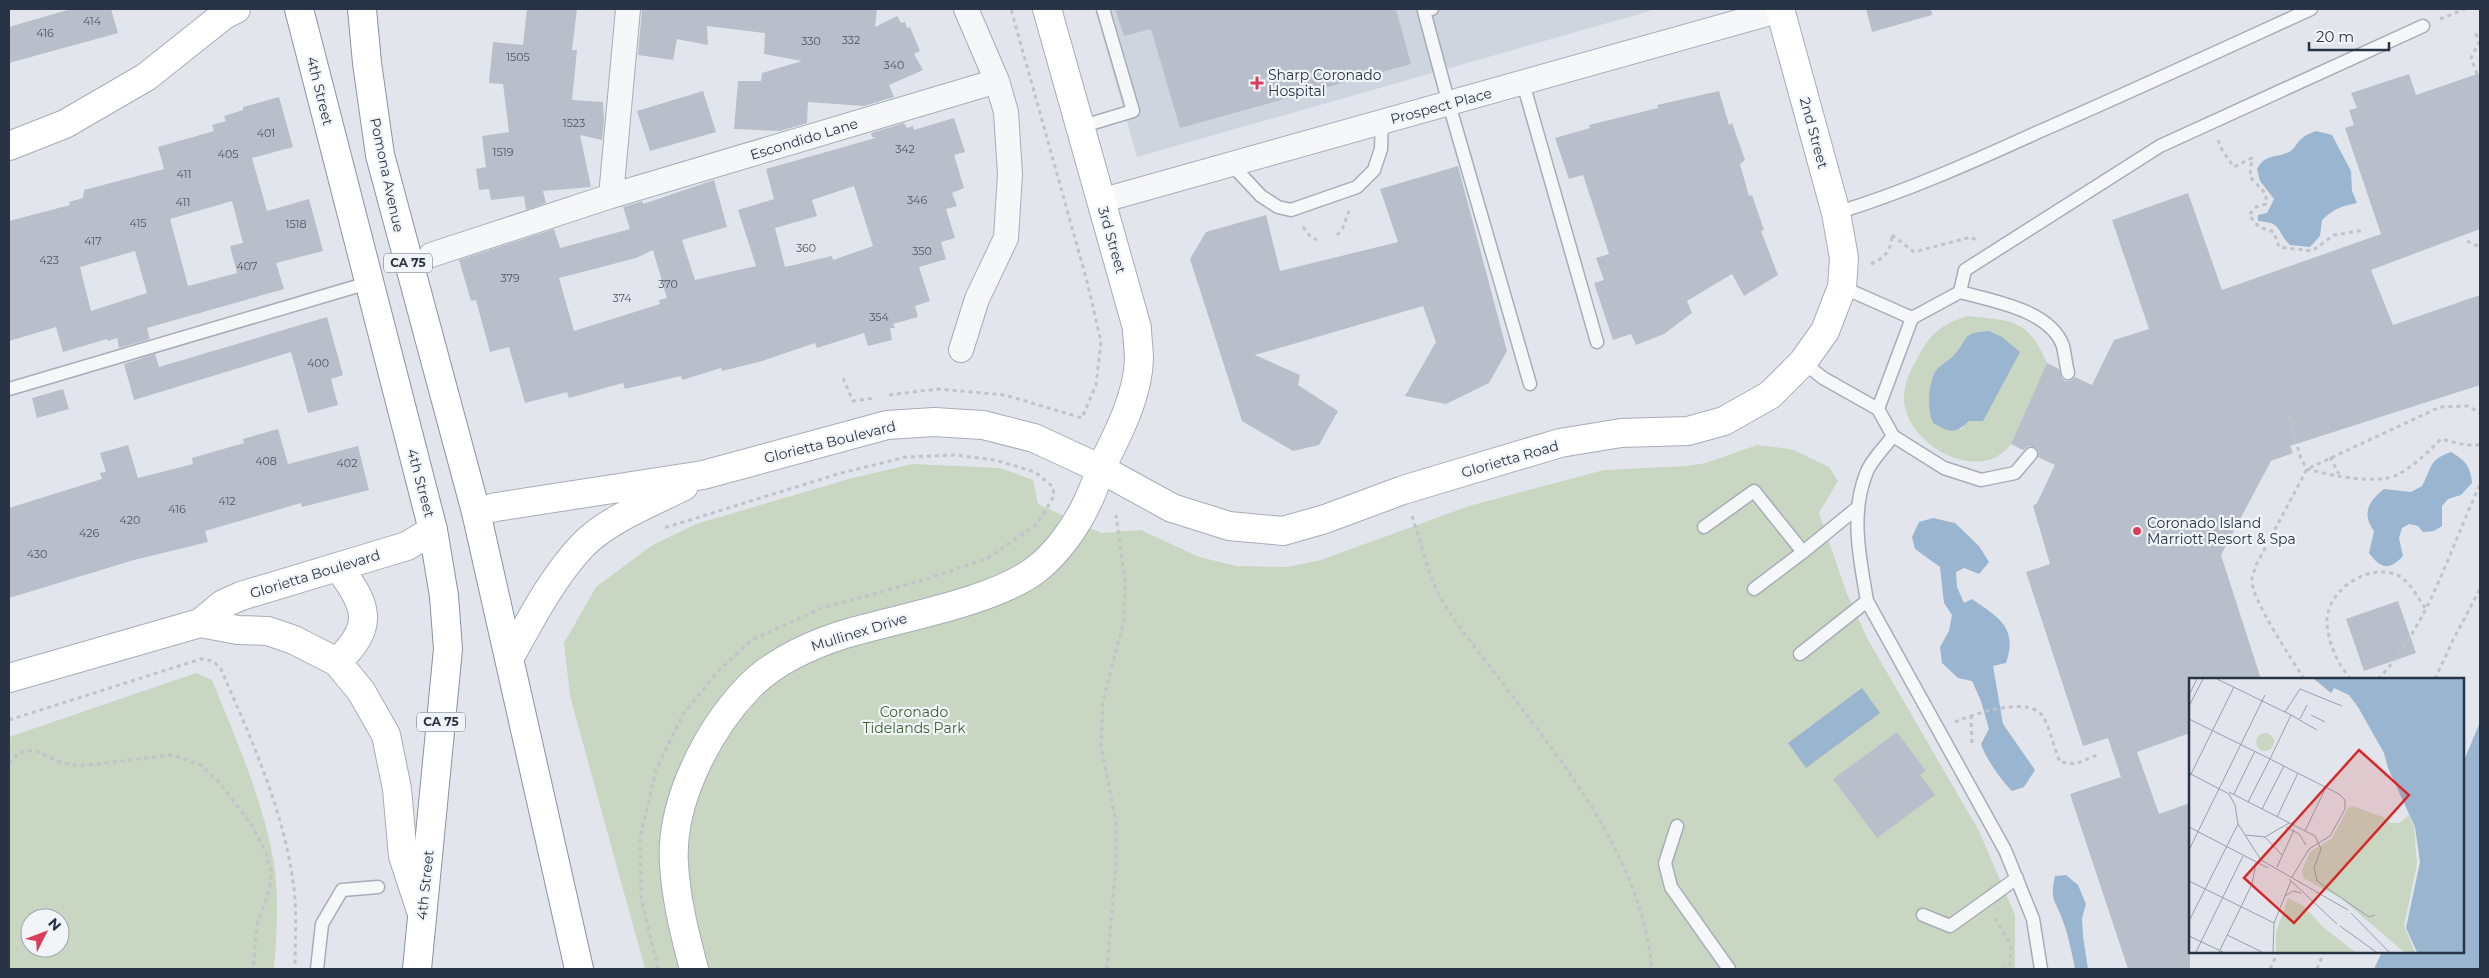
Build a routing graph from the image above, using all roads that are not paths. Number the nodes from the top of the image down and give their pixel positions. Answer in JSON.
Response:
{"nodes":[{"id":1,"x":236,"y":9,"type":"edge"},
{"id":2,"x":299,"y":9,"type":"edge"},
{"id":3,"x":362,"y":9,"type":"edge"},
{"id":4,"x":628,"y":9,"type":"edge"},
{"id":5,"x":966,"y":9,"type":"edge"},
{"id":6,"x":1047,"y":9,"type":"edge"},
{"id":7,"x":1104,"y":9,"type":"edge"},
{"id":8,"x":1432,"y":9,"type":"edge"},
{"id":9,"x":2311,"y":9,"type":"edge"},
{"id":10,"x":1781,"y":10,"type":"edge"},
{"id":11,"x":2423,"y":26,"type":"road end"},
{"id":12,"x":997,"y":82,"type":"junction"},
{"id":13,"x":1523,"y":84,"type":"junction"},
{"id":14,"x":1449,"y":104,"type":"junction"},
{"id":15,"x":1382,"y":122,"type":"junction"},
{"id":16,"x":1080,"y":127,"type":"junction"},
{"id":17,"x":9,"y":146,"type":"edge"},
{"id":18,"x":1231,"y":164,"type":"junction"},
{"id":19,"x":611,"y":196,"type":"junction"},
{"id":20,"x":1100,"y":200,"type":"junction"},
{"id":21,"x":1836,"y":214,"type":"junction"},
{"id":22,"x":431,"y":255,"type":"dead end"},
{"id":23,"x":1857,"y":261,"type":"joint"},
{"id":24,"x":368,"y":283,"type":"junction"},
{"id":25,"x":1842,"y":287,"type":"junction"},
{"id":26,"x":1960,"y":292,"type":"junction"},
{"id":27,"x":1912,"y":318,"type":"junction"},
{"id":28,"x":1597,"y":342,"type":"dead end"},
{"id":29,"x":961,"y":350,"type":"dead end"},
{"id":30,"x":1803,"y":362,"type":"junction"},
{"id":31,"x":2068,"y":373,"type":"dead end"},
{"id":32,"x":1530,"y":384,"type":"dead end"},
{"id":33,"x":9,"y":389,"type":"edge"},
{"id":34,"x":1878,"y":409,"type":"junction"},
{"id":35,"x":1893,"y":436,"type":"junction"},
{"id":36,"x":2031,"y":454,"type":"dead end"},
{"id":37,"x":1101,"y":469,"type":"junction"},
{"id":38,"x":703,"y":476,"type":"junction"},
{"id":39,"x":1857,"y":508,"type":"junction"},
{"id":40,"x":476,"y":512,"type":"junction"},
{"id":41,"x":1704,"y":526,"type":"dead end"},
{"id":42,"x":433,"y":530,"type":"junction"},
{"id":43,"x":1803,"y":552,"type":"junction"},
{"id":44,"x":338,"y":567,"type":"junction"},
{"id":45,"x":1754,"y":588,"type":"dead end"},
{"id":46,"x":1866,"y":601,"type":"junction"},
{"id":47,"x":200,"y":623,"type":"junction"},
{"id":48,"x":1800,"y":654,"type":"dead end"},
{"id":49,"x":510,"y":657,"type":"junction"},
{"id":50,"x":337,"y":662,"type":"junction"},
{"id":51,"x":9,"y":678,"type":"edge"},
{"id":52,"x":1678,"y":826,"type":"dead end"},
{"id":53,"x":2017,"y":878,"type":"junction"},
{"id":54,"x":378,"y":887,"type":"dead end"},
{"id":55,"x":422,"y":914,"type":"junction"},
{"id":56,"x":1923,"y":916,"type":"dead end"},
{"id":57,"x":316,"y":969,"type":"edge"},
{"id":58,"x":417,"y":969,"type":"edge"},
{"id":59,"x":579,"y":969,"type":"edge"},
{"id":60,"x":694,"y":969,"type":"edge"},
{"id":61,"x":1729,"y":969,"type":"edge"},
{"id":62,"x":2041,"y":969,"type":"edge"}],
"edges":[{"from":1,"to":17,"type":"main road"},
{"from":2,"to":24,"type":"main road","name":"4th Street","number":"CA 75"},
{"from":3,"to":40,"type":"main road","name":"Pomona Avenue","number":"CA 75"},
{"from":4,"to":19,"type":"street"},
{"from":5,"to":12,"type":"street"},
{"from":6,"to":16,"type":"main road","name":"3rd Street"},
{"from":7,"to":16,"type":"lane"},
{"from":8,"to":14,"type":"lane"},
{"from":9,"to":21,"type":"lane"},
{"from":10,"to":13,"type":"street","name":"Prospect Place"},
{"from":10,"to":21,"type":"main road","name":"2nd Street"},
{"from":11,"to":26,"type":"lane"},
{"from":12,"to":19,"type":"street","name":"Escondido Lane"},
{"from":12,"to":29,"type":"street"},
{"from":13,"to":14,"type":"street","name":"Prospect Place"},
{"from":13,"to":28,"type":"lane"},
{"from":14,"to":15,"type":"street","name":"Prospect Place"},
{"from":14,"to":32,"type":"lane"},
{"from":15,"to":18,"type":"street","name":"Prospect Place"},
{"from":15,"to":18,"type":"lane"},
{"from":16,"to":20,"type":"main road","name":"3rd Street"},
{"from":18,"to":20,"type":"street","name":"Prospect Place"},
{"from":19,"to":22,"type":"street","name":"Escondido Lane"},
{"from":20,"to":37,"type":"main road","name":"3rd Street"},
{"from":21,"to":23,"type":"main road","name":"2nd Street"},
{"from":23,"to":25,"type":"main road","name":"Glorietta Road"},
{"from":24,"to":33,"type":"lane"},
{"from":24,"to":42,"type":"main road","name":"4th Street","number":"CA 75"},
{"from":25,"to":27,"type":"lane"},
{"from":25,"to":30,"type":"main road","name":"Glorietta Road"},
{"from":26,"to":27,"type":"lane"},
{"from":26,"to":31,"type":"lane"},
{"from":27,"to":34,"type":"lane"},
{"from":30,"to":34,"type":"lane"},
{"from":30,"to":37,"type":"main road","name":"Glorietta Road"},
{"from":34,"to":35,"type":"lane"},
{"from":35,"to":36,"type":"lane"},
{"from":35,"to":39,"type":"lane"},
{"from":37,"to":38,"type":"main road","name":"Glorietta Boulevard"},
{"from":37,"to":60,"type":"main road","name":"Mullinex Drive"},
{"from":38,"to":40,"type":"main road","name":"Glorietta Boulevard"},
{"from":38,"to":49,"type":"main road","name":"Glorietta Boulevard"},
{"from":39,"to":43,"type":"lane"},
{"from":39,"to":46,"type":"lane"},
{"from":40,"to":49,"type":"main road","number":"CA 75"},
{"from":41,"to":43,"type":"lane"},
{"from":42,"to":44,"type":"main road","name":"Glorietta Boulevard"},
{"from":42,"to":55,"type":"main road","name":"4th Street","number":"CA 75"},
{"from":43,"to":45,"type":"lane"},
{"from":44,"to":47,"type":"main road","name":"Glorietta Boulevard"},
{"from":44,"to":50,"type":"main road"},
{"from":46,"to":48,"type":"lane"},
{"from":46,"to":53,"type":"lane"},
{"from":47,"to":50,"type":"main road","name":"Glorietta Boulevard"},
{"from":47,"to":51,"type":"main road","name":"Glorietta Boulevard"},
{"from":49,"to":59,"type":"main road","number":"CA 75"},
{"from":50,"to":55,"type":"main road","name":"Glorietta Boulevard"},
{"from":52,"to":61,"type":"lane"},
{"from":53,"to":56,"type":"lane"},
{"from":53,"to":62,"type":"lane"},
{"from":54,"to":57,"type":"lane"},
{"from":55,"to":58,"type":"main road","name":"4th Street","number":"CA 75"}]}
